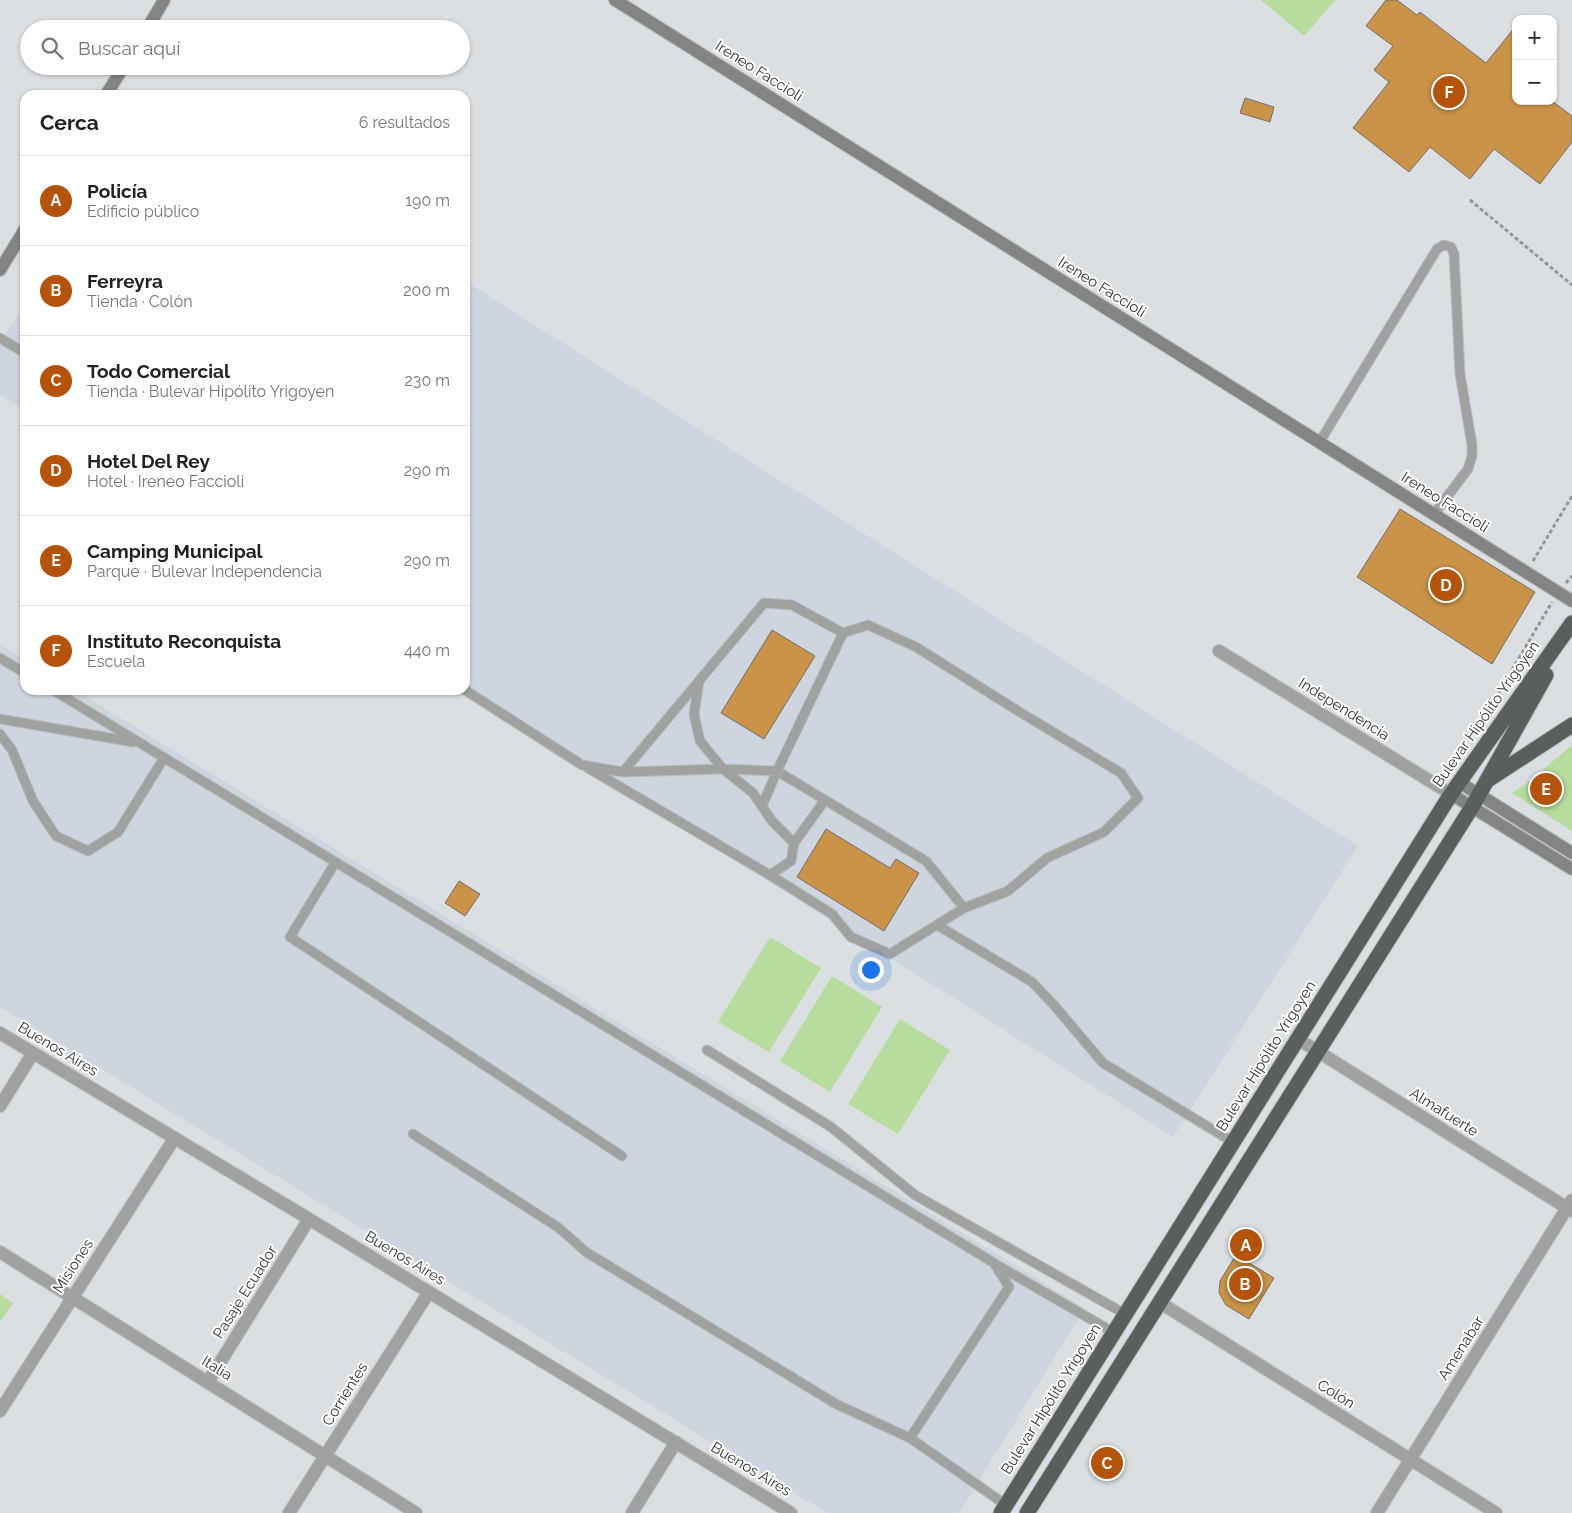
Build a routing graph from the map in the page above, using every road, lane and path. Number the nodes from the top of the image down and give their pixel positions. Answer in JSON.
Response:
{"nodes":[{"id":1,"x":164,"y":0,"type":"edge"},
{"id":2,"x":615,"y":0,"type":"edge"},
{"id":3,"x":152,"y":20,"type":"edge"},
{"id":4,"x":118,"y":75,"type":"edge"},
{"id":5,"x":109,"y":90,"type":"edge"},
{"id":6,"x":1470,"y":200,"type":"dead end"},
{"id":7,"x":20,"y":237,"type":"edge"},
{"id":8,"x":0,"y":270,"type":"edge"},
{"id":9,"x":1572,"y":285,"type":"edge"},
{"id":10,"x":0,"y":338,"type":"edge"},
{"id":11,"x":20,"y":350,"type":"edge"},
{"id":12,"x":1319,"y":442,"type":"junction"},
{"id":13,"x":1572,"y":496,"type":"edge"},
{"id":14,"x":1434,"y":514,"type":"junction"},
{"id":15,"x":1526,"y":572,"type":"junction"},
{"id":16,"x":1572,"y":601,"type":"edge"},
{"id":17,"x":1572,"y":624,"type":"edge"},
{"id":18,"x":1572,"y":628,"type":"edge"},
{"id":19,"x":843,"y":633,"type":"junction"},
{"id":20,"x":1219,"y":651,"type":"dead end"},
{"id":21,"x":0,"y":658,"type":"edge"},
{"id":22,"x":20,"y":670,"type":"edge"},
{"id":23,"x":699,"y":680,"type":"junction"},
{"id":24,"x":470,"y":693,"type":"edge"},
{"id":25,"x":61,"y":695,"type":"edge"},
{"id":26,"x":0,"y":719,"type":"edge"},
{"id":27,"x":1572,"y":725,"type":"edge"},
{"id":28,"x":0,"y":734,"type":"edge"},
{"id":29,"x":139,"y":743,"type":"junction"},
{"id":30,"x":164,"y":758,"type":"junction"},
{"id":31,"x":582,"y":764,"type":"junction"},
{"id":32,"x":723,"y":769,"type":"junction"},
{"id":33,"x":777,"y":771,"type":"junction"},
{"id":34,"x":623,"y":772,"type":"junction"},
{"id":35,"x":1487,"y":781,"type":"junction"},
{"id":36,"x":1455,"y":788,"type":"junction"},
{"id":37,"x":825,"y":800,"type":"junction"},
{"id":38,"x":1475,"y":801,"type":"junction"},
{"id":39,"x":762,"y":806,"type":"junction"},
{"id":40,"x":794,"y":843,"type":"junction"},
{"id":41,"x":1572,"y":853,"type":"edge"},
{"id":42,"x":336,"y":863,"type":"junction"},
{"id":43,"x":1572,"y":869,"type":"edge"},
{"id":44,"x":770,"y":875,"type":"junction"},
{"id":45,"x":964,"y":908,"type":"junction"},
{"id":46,"x":937,"y":925,"type":"junction"},
{"id":47,"x":0,"y":1033,"type":"edge"},
{"id":48,"x":1298,"y":1039,"type":"junction"},
{"id":49,"x":707,"y":1050,"type":"dead end"},
{"id":50,"x":33,"y":1053,"type":"junction"},
{"id":51,"x":1321,"y":1054,"type":"junction"},
{"id":52,"x":0,"y":1106,"type":"edge"},
{"id":53,"x":413,"y":1134,"type":"dead end"},
{"id":54,"x":174,"y":1139,"type":"junction"},
{"id":55,"x":1233,"y":1142,"type":"junction"},
{"id":56,"x":622,"y":1156,"type":"dead end"},
{"id":57,"x":1570,"y":1206,"type":"edge"},
{"id":58,"x":310,"y":1219,"type":"junction"},
{"id":59,"x":0,"y":1252,"type":"edge"},
{"id":60,"x":994,"y":1263,"type":"junction"},
{"id":61,"x":429,"y":1292,"type":"junction"},
{"id":62,"x":72,"y":1297,"type":"junction"},
{"id":63,"x":1159,"y":1302,"type":"junction"},
{"id":64,"x":1124,"y":1314,"type":"junction"},
{"id":65,"x":1113,"y":1332,"type":"junction"},
{"id":66,"x":208,"y":1382,"type":"junction"},
{"id":67,"x":0,"y":1411,"type":"edge"},
{"id":68,"x":910,"y":1438,"type":"junction"},
{"id":69,"x":676,"y":1442,"type":"junction"},
{"id":70,"x":325,"y":1456,"type":"junction"},
{"id":71,"x":1410,"y":1459,"type":"junction"},
{"id":72,"x":1003,"y":1509,"type":"edge"},
{"id":73,"x":290,"y":1513,"type":"edge"},
{"id":74,"x":416,"y":1513,"type":"edge"},
{"id":75,"x":632,"y":1513,"type":"edge"},
{"id":76,"x":791,"y":1513,"type":"edge"},
{"id":77,"x":1027,"y":1513,"type":"edge"},
{"id":78,"x":1377,"y":1513,"type":"edge"},
{"id":79,"x":1496,"y":1513,"type":"edge"}],
"edges":[{"from":1,"to":3,"type":"street"},
{"from":2,"to":12,"type":"street","name":"Ireneo Faccioli"},
{"from":4,"to":5,"type":"street"},
{"from":6,"to":9,"type":"path"},
{"from":7,"to":8,"type":"street"},
{"from":10,"to":11,"type":"lane"},
{"from":12,"to":14,"type":"street","name":"Ireneo Faccioli"},
{"from":12,"to":14,"type":"lane"},
{"from":13,"to":15,"type":"path"},
{"from":14,"to":15,"type":"street","name":"Ireneo Faccioli"},
{"from":15,"to":16,"type":"street","name":"Ireneo Faccioli"},
{"from":17,"to":36,"type":"highway","name":"Bulevar Hipólito Yrigoyen"},
{"from":18,"to":35,"type":"highway","name":"Bulevar Hipólito Yrigoyen"},
{"from":19,"to":23,"type":"lane"},
{"from":19,"to":33,"type":"lane"},
{"from":19,"to":45,"type":"lane"},
{"from":20,"to":36,"type":"street","name":"Independencia"},
{"from":21,"to":22,"type":"lane"},
{"from":23,"to":32,"type":"lane"},
{"from":23,"to":34,"type":"lane"},
{"from":24,"to":31,"type":"lane"},
{"from":25,"to":29,"type":"lane"},
{"from":26,"to":29,"type":"lane"},
{"from":27,"to":35,"type":"highway"},
{"from":28,"to":30,"type":"lane"},
{"from":29,"to":30,"type":"lane"},
{"from":30,"to":42,"type":"lane"},
{"from":31,"to":34,"type":"lane"},
{"from":31,"to":44,"type":"lane"},
{"from":32,"to":33,"type":"lane"},
{"from":32,"to":34,"type":"lane"},
{"from":32,"to":39,"type":"lane"},
{"from":33,"to":37,"type":"lane"},
{"from":33,"to":39,"type":"lane"},
{"from":35,"to":38,"type":"highway","name":"Bulevar Hipólito Yrigoyen"},
{"from":36,"to":38,"type":"street"},
{"from":36,"to":48,"type":"highway","name":"Bulevar Hipólito Yrigoyen"},
{"from":37,"to":40,"type":"lane"},
{"from":37,"to":45,"type":"lane"},
{"from":38,"to":41,"type":"street"},
{"from":38,"to":43,"type":"street"},
{"from":38,"to":51,"type":"highway","name":"Bulevar Hipólito Yrigoyen"},
{"from":39,"to":40,"type":"lane"},
{"from":40,"to":44,"type":"lane"},
{"from":42,"to":56,"type":"lane"},
{"from":42,"to":60,"type":"lane"},
{"from":44,"to":46,"type":"lane"},
{"from":45,"to":46,"type":"lane"},
{"from":46,"to":55,"type":"lane"},
{"from":47,"to":50,"type":"street","name":"Buenos Aires"},
{"from":48,"to":51,"type":"street","name":"Almafuerte"},
{"from":48,"to":55,"type":"highway","name":"Bulevar Hipólito Yrigoyen"},
{"from":49,"to":64,"type":"lane"},
{"from":50,"to":52,"type":"street"},
{"from":50,"to":54,"type":"street","name":"Buenos Aires"},
{"from":51,"to":57,"type":"street","name":"Almafuerte"},
{"from":51,"to":63,"type":"highway","name":"Bulevar Hipólito Yrigoyen"},
{"from":53,"to":68,"type":"lane"},
{"from":54,"to":58,"type":"street","name":"Buenos Aires"},
{"from":54,"to":62,"type":"street","name":"Misiones"},
{"from":55,"to":64,"type":"highway","name":"Bulevar Hipólito Yrigoyen"},
{"from":57,"to":71,"type":"street","name":"Amenabar"},
{"from":58,"to":61,"type":"street","name":"Buenos Aires"},
{"from":58,"to":66,"type":"street","name":"Pasaje Ecuador"},
{"from":59,"to":62,"type":"street","name":"Italia"},
{"from":60,"to":65,"type":"lane"},
{"from":60,"to":68,"type":"lane"},
{"from":61,"to":69,"type":"street","name":"Buenos Aires"},
{"from":61,"to":70,"type":"street","name":"Corrientes"},
{"from":62,"to":66,"type":"street","name":"Italia"},
{"from":62,"to":67,"type":"street","name":"Misiones"},
{"from":63,"to":71,"type":"street","name":"Colón"},
{"from":63,"to":77,"type":"highway","name":"Bulevar Hipólito Yrigoyen"},
{"from":64,"to":65,"type":"highway","name":"Bulevar Hipólito Yrigoyen"},
{"from":65,"to":72,"type":"highway","name":"Bulevar Hipólito Yrigoyen"},
{"from":66,"to":70,"type":"street","name":"Italia"},
{"from":68,"to":72,"type":"lane"},
{"from":69,"to":75,"type":"street"},
{"from":69,"to":76,"type":"street","name":"Buenos Aires"},
{"from":70,"to":73,"type":"street","name":"Corrientes"},
{"from":70,"to":74,"type":"street","name":"Italia"},
{"from":71,"to":78,"type":"street","name":"Amenabar"},
{"from":71,"to":79,"type":"street","name":"Colón"}]}
